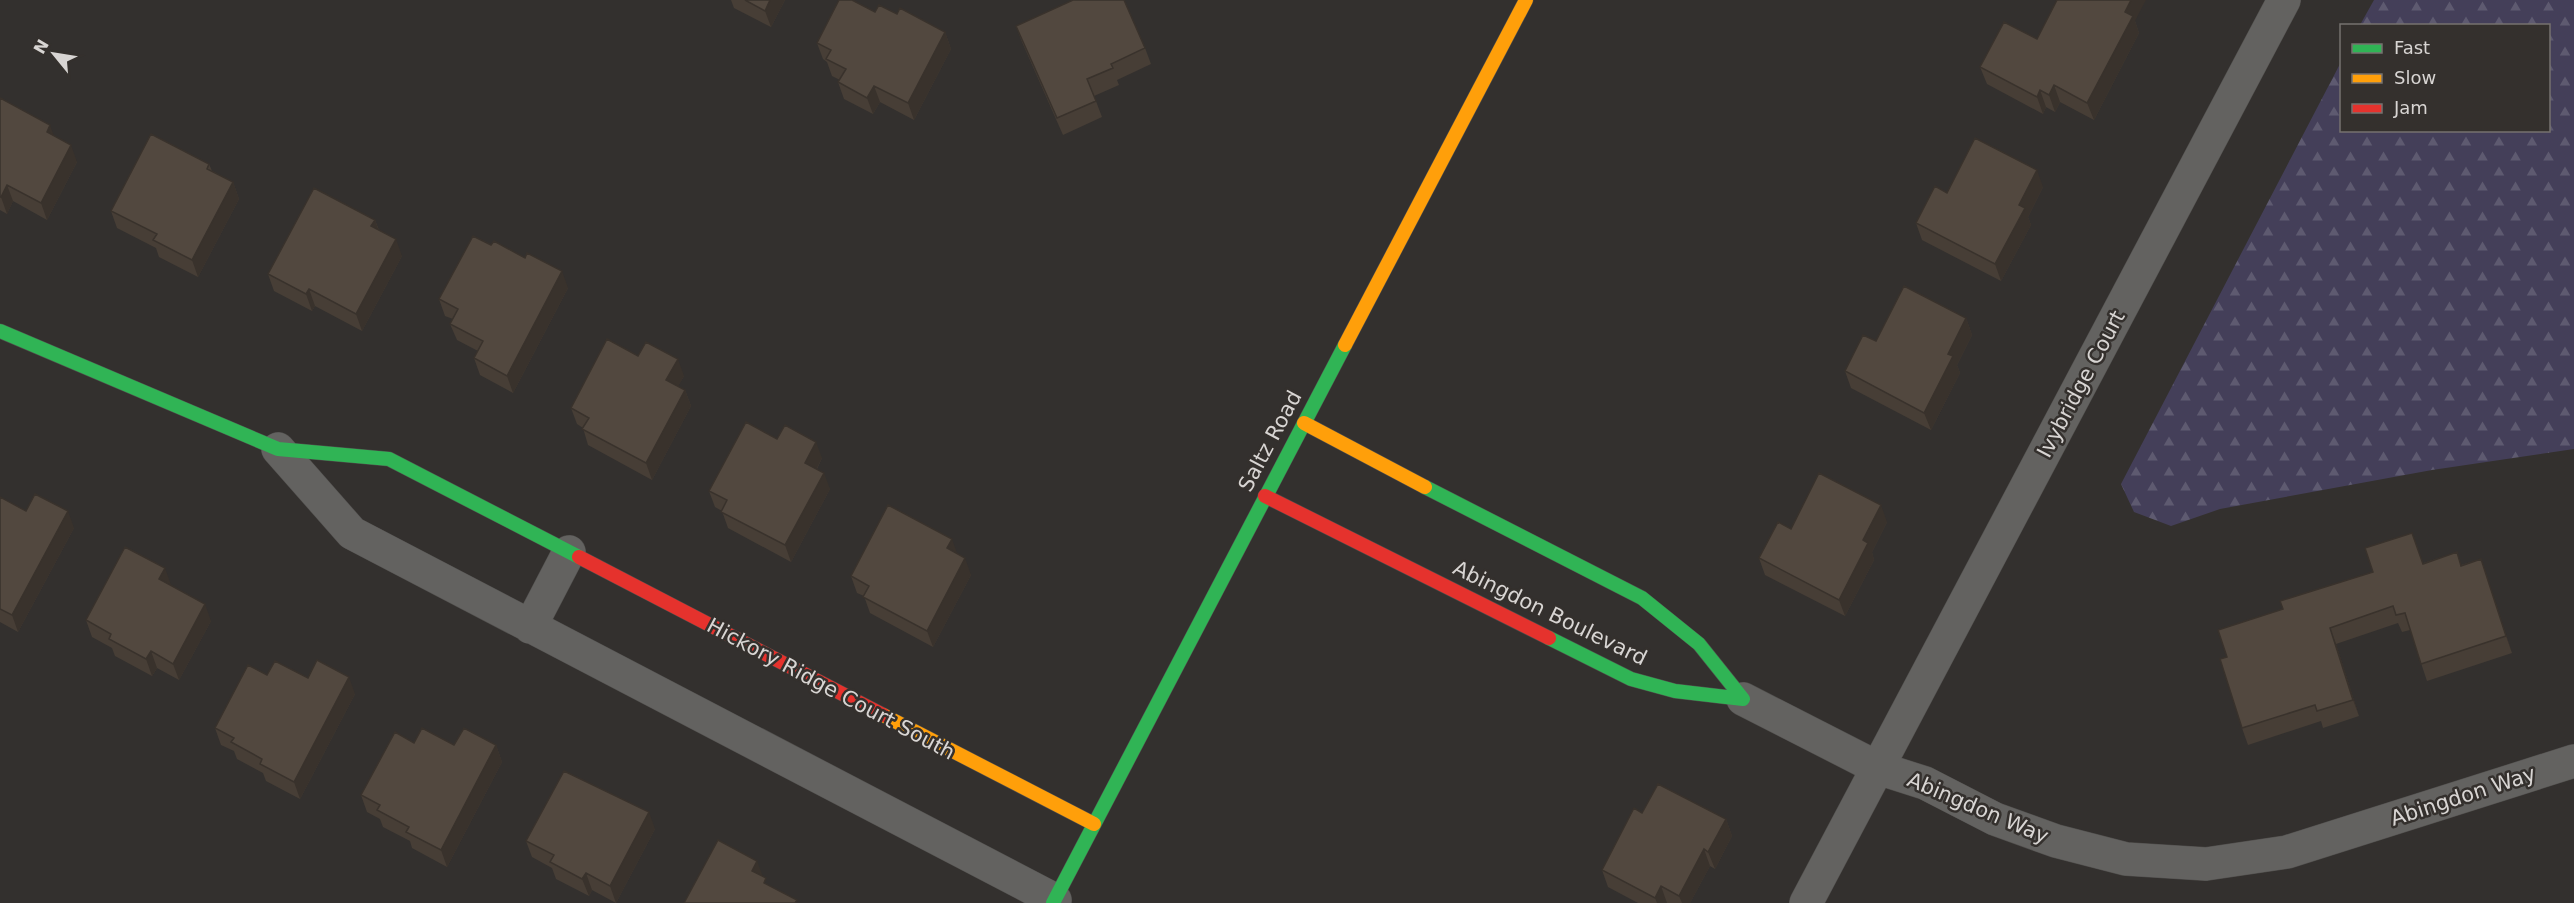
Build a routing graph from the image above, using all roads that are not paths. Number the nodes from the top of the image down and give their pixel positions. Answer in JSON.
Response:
{"nodes":[{"id":1,"x":1526,"y":0,"type":"edge"},
{"id":2,"x":2284,"y":0,"type":"edge"},
{"id":3,"x":0,"y":332,"type":"edge"},
{"id":4,"x":1304,"y":423,"type":"junction"},
{"id":5,"x":278,"y":449,"type":"junction"},
{"id":6,"x":1265,"y":496,"type":"junction"},
{"id":7,"x":569,"y":552,"type":"junction"},
{"id":8,"x":530,"y":627,"type":"junction"},
{"id":9,"x":1743,"y":699,"type":"junction"},
{"id":10,"x":2574,"y":761,"type":"edge"},
{"id":11,"x":1878,"y":768,"type":"junction"},
{"id":12,"x":1094,"y":824,"type":"junction"},
{"id":13,"x":1054,"y":902,"type":"edge"},
{"id":14,"x":1806,"y":903,"type":"edge"}],
"edges":[{"from":1,"to":4,"type":"street","name":"Saltz Road"},
{"from":2,"to":11,"type":"street","name":"Ivybridge Court"},
{"from":3,"to":5,"type":"street","name":"Hickory Ridge Court South"},
{"from":4,"to":6,"type":"street","name":"Saltz Road"},
{"from":4,"to":9,"type":"street"},
{"from":5,"to":7,"type":"street","name":"Hickory Ridge Court South"},
{"from":5,"to":8,"type":"street","name":"Hickory Ridge Court South"},
{"from":6,"to":9,"type":"street","name":"Abingdon Boulevard"},
{"from":6,"to":12,"type":"street","name":"Saltz Road"},
{"from":7,"to":8,"type":"street"},
{"from":7,"to":12,"type":"street","name":"Hickory Ridge Court South"},
{"from":8,"to":13,"type":"street","name":"Hickory Ridge Court South"},
{"from":9,"to":11,"type":"street","name":"Abingdon Way"},
{"from":10,"to":11,"type":"street","name":"Abingdon Way"},
{"from":11,"to":14,"type":"street","name":"Ivybridge Court"},
{"from":12,"to":13,"type":"street","name":"Saltz Road"}]}
